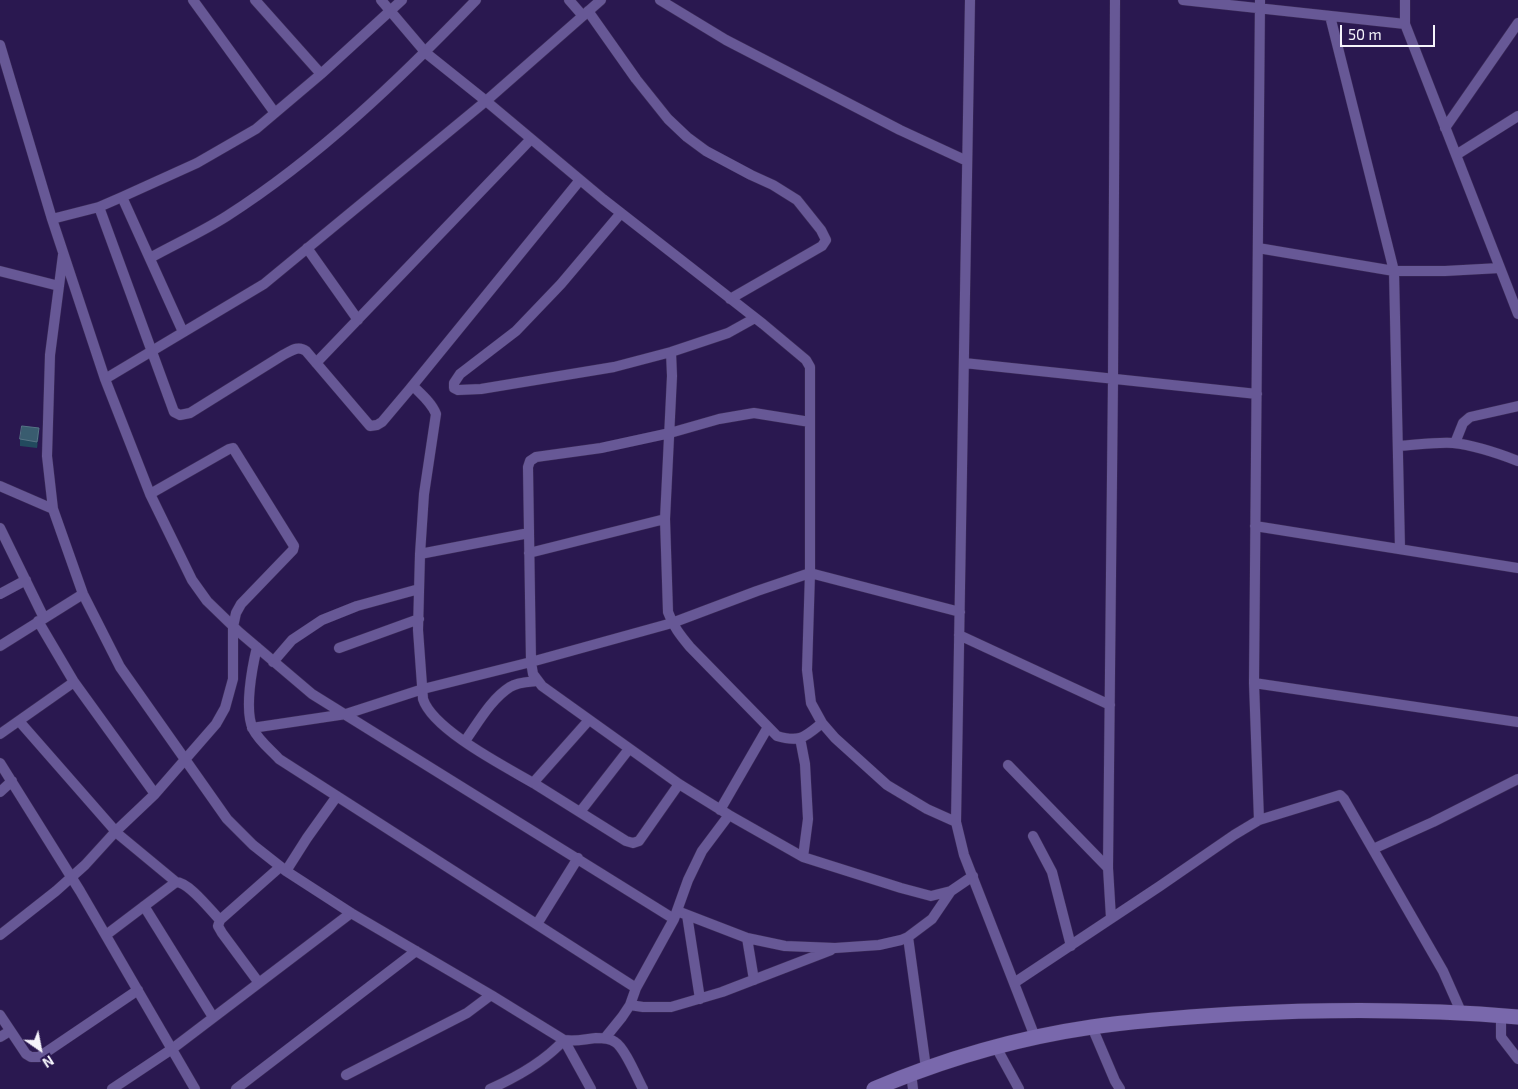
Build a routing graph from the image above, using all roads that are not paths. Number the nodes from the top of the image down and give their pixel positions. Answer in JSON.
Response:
{"nodes":[{"id":1,"x":192,"y":0,"type":"edge"},
{"id":2,"x":254,"y":0,"type":"edge"},
{"id":3,"x":382,"y":0,"type":"edge"},
{"id":4,"x":402,"y":0,"type":"edge"},
{"id":5,"x":476,"y":0,"type":"edge"},
{"id":6,"x":569,"y":0,"type":"edge"},
{"id":7,"x":601,"y":0,"type":"edge"},
{"id":8,"x":660,"y":0,"type":"edge"},
{"id":9,"x":970,"y":0,"type":"edge"},
{"id":10,"x":1115,"y":0,"type":"edge"},
{"id":11,"x":1183,"y":0,"type":"edge"},
{"id":12,"x":1405,"y":0,"type":"edge"},
{"id":13,"x":1260,"y":4,"type":"edge"},
{"id":14,"x":391,"y":11,"type":"junction"},
{"id":15,"x":586,"y":14,"type":"junction"},
{"id":16,"x":1330,"y":16,"type":"junction"},
{"id":17,"x":1518,"y":23,"type":"edge"},
{"id":18,"x":1405,"y":24,"type":"junction"},
{"id":19,"x":0,"y":45,"type":"edge"},
{"id":20,"x":426,"y":53,"type":"junction"},
{"id":21,"x":321,"y":74,"type":"junction"},
{"id":22,"x":486,"y":101,"type":"junction"},
{"id":23,"x":275,"y":113,"type":"junction"},
{"id":24,"x":1518,"y":116,"type":"edge"},
{"id":25,"x":1445,"y":128,"type":"junction"},
{"id":26,"x":531,"y":139,"type":"junction"},
{"id":27,"x":1456,"y":155,"type":"junction"},
{"id":28,"x":968,"y":161,"type":"junction"},
{"id":29,"x":580,"y":180,"type":"junction"},
{"id":30,"x":122,"y":197,"type":"junction"},
{"id":31,"x":99,"y":207,"type":"junction"},
{"id":32,"x":621,"y":213,"type":"junction"},
{"id":33,"x":52,"y":218,"type":"junction"},
{"id":34,"x":306,"y":248,"type":"junction"},
{"id":35,"x":1258,"y":248,"type":"junction"},
{"id":36,"x":63,"y":252,"type":"junction"},
{"id":37,"x":150,"y":258,"type":"junction"},
{"id":38,"x":1500,"y":268,"type":"junction"},
{"id":39,"x":0,"y":271,"type":"edge"},
{"id":40,"x":1394,"y":271,"type":"junction"},
{"id":41,"x":59,"y":286,"type":"junction"},
{"id":42,"x":730,"y":299,"type":"junction"},
{"id":43,"x":1518,"y":314,"type":"edge"},
{"id":44,"x":358,"y":320,"type":"junction"},
{"id":45,"x":759,"y":321,"type":"junction"},
{"id":46,"x":183,"y":332,"type":"junction"},
{"id":47,"x":151,"y":352,"type":"junction"},
{"id":48,"x":671,"y":354,"type":"junction"},
{"id":49,"x":316,"y":363,"type":"junction"},
{"id":50,"x":964,"y":363,"type":"junction"},
{"id":51,"x":105,"y":379,"type":"junction"},
{"id":52,"x":1113,"y":379,"type":"junction"},
{"id":53,"x":416,"y":389,"type":"junction"},
{"id":54,"x":1257,"y":394,"type":"junction"},
{"id":55,"x":1518,"y":406,"type":"edge"},
{"id":56,"x":810,"y":422,"type":"junction"},
{"id":57,"x":670,"y":433,"type":"junction"},
{"id":58,"x":1455,"y":443,"type":"junction"},
{"id":59,"x":1398,"y":446,"type":"junction"},
{"id":60,"x":1518,"y":461,"type":"edge"},
{"id":61,"x":0,"y":486,"type":"edge"},
{"id":62,"x":150,"y":494,"type":"junction"},
{"id":63,"x":53,"y":509,"type":"junction"},
{"id":64,"x":665,"y":519,"type":"junction"},
{"id":65,"x":1255,"y":526,"type":"junction"},
{"id":66,"x":0,"y":528,"type":"edge"},
{"id":67,"x":529,"y":533,"type":"junction"},
{"id":68,"x":3,"y":539,"type":"edge"},
{"id":69,"x":1400,"y":549,"type":"junction"},
{"id":70,"x":529,"y":553,"type":"junction"},
{"id":71,"x":420,"y":554,"type":"junction"},
{"id":72,"x":1518,"y":568,"type":"edge"},
{"id":73,"x":810,"y":573,"type":"junction"},
{"id":74,"x":26,"y":580,"type":"junction"},
{"id":75,"x":419,"y":588,"type":"junction"},
{"id":76,"x":0,"y":594,"type":"edge"},
{"id":77,"x":83,"y":594,"type":"junction"},
{"id":78,"x":960,"y":612,"type":"junction"},
{"id":79,"x":41,"y":619,"type":"junction"},
{"id":80,"x":419,"y":619,"type":"junction"},
{"id":81,"x":672,"y":623,"type":"junction"},
{"id":82,"x":236,"y":630,"type":"junction"},
{"id":83,"x":959,"y":635,"type":"junction"},
{"id":84,"x":254,"y":645,"type":"junction"},
{"id":85,"x":0,"y":646,"type":"edge"},
{"id":86,"x":339,"y":648,"type":"dead end"},
{"id":87,"x":273,"y":662,"type":"junction"},
{"id":88,"x":531,"y":662,"type":"junction"},
{"id":89,"x":537,"y":681,"type":"junction"},
{"id":90,"x":74,"y":682,"type":"junction"},
{"id":91,"x":1254,"y":683,"type":"junction"},
{"id":92,"x":423,"y":689,"type":"junction"},
{"id":93,"x":1110,"y":705,"type":"junction"},
{"id":94,"x":346,"y":714,"type":"junction"},
{"id":95,"x":589,"y":720,"type":"junction"},
{"id":96,"x":19,"y":721,"type":"junction"},
{"id":97,"x":1518,"y":722,"type":"edge"},
{"id":98,"x":822,"y":723,"type":"junction"},
{"id":99,"x":768,"y":727,"type":"junction"},
{"id":100,"x":252,"y":728,"type":"junction"},
{"id":101,"x":0,"y":734,"type":"edge"},
{"id":102,"x":800,"y":738,"type":"junction"},
{"id":103,"x":465,"y":741,"type":"junction"},
{"id":104,"x":629,"y":748,"type":"junction"},
{"id":105,"x":185,"y":761,"type":"junction"},
{"id":106,"x":0,"y":763,"type":"edge"},
{"id":107,"x":1008,"y":765,"type":"dead end"},
{"id":108,"x":1518,"y":779,"type":"edge"},
{"id":109,"x":12,"y":782,"type":"junction"},
{"id":110,"x":533,"y":783,"type":"junction"},
{"id":111,"x":679,"y":784,"type":"junction"},
{"id":112,"x":0,"y":792,"type":"edge"},
{"id":113,"x":155,"y":794,"type":"junction"},
{"id":114,"x":337,"y":796,"type":"junction"},
{"id":115,"x":580,"y":812,"type":"junction"},
{"id":116,"x":724,"y":812,"type":"junction"},
{"id":117,"x":1259,"y":820,"type":"junction"},
{"id":118,"x":956,"y":822,"type":"junction"},
{"id":119,"x":117,"y":832,"type":"junction"},
{"id":120,"x":1032,"y":836,"type":"dead end"},
{"id":121,"x":1373,"y":849,"type":"junction"},
{"id":122,"x":803,"y":857,"type":"junction"},
{"id":123,"x":578,"y":858,"type":"junction"},
{"id":124,"x":1108,"y":868,"type":"junction"},
{"id":125,"x":283,"y":869,"type":"junction"},
{"id":126,"x":973,"y":876,"type":"junction"},
{"id":127,"x":72,"y":879,"type":"junction"},
{"id":128,"x":176,"y":882,"type":"junction"},
{"id":129,"x":950,"y":892,"type":"junction"},
{"id":130,"x":144,"y":906,"type":"junction"},
{"id":131,"x":351,"y":913,"type":"junction"},
{"id":132,"x":679,"y":915,"type":"junction"},
{"id":133,"x":1110,"y":918,"type":"junction"},
{"id":134,"x":220,"y":920,"type":"junction"},
{"id":135,"x":536,"y":924,"type":"junction"},
{"id":136,"x":0,"y":935,"type":"edge"},
{"id":137,"x":106,"y":935,"type":"junction"},
{"id":138,"x":908,"y":937,"type":"junction"},
{"id":139,"x":747,"y":938,"type":"junction"},
{"id":140,"x":1071,"y":946,"type":"junction"},
{"id":141,"x":835,"y":948,"type":"junction"},
{"id":142,"x":416,"y":951,"type":"junction"},
{"id":143,"x":754,"y":980,"type":"junction"},
{"id":144,"x":258,"y":983,"type":"junction"},
{"id":145,"x":1014,"y":983,"type":"junction"},
{"id":146,"x":636,"y":988,"type":"junction"},
{"id":147,"x":138,"y":990,"type":"junction"},
{"id":148,"x":491,"y":995,"type":"junction"},
{"id":149,"x":700,"y":999,"type":"junction"},
{"id":150,"x":630,"y":1005,"type":"junction"},
{"id":151,"x":1462,"y":1014,"type":"junction"},
{"id":152,"x":0,"y":1015,"type":"edge"},
{"id":153,"x":1501,"y":1016,"type":"junction"},
{"id":154,"x":213,"y":1017,"type":"junction"},
{"id":155,"x":1518,"y":1017,"type":"edge"},
{"id":156,"x":1092,"y":1027,"type":"junction"},
{"id":157,"x":10,"y":1031,"type":"junction"},
{"id":158,"x":0,"y":1037,"type":"edge"},
{"id":159,"x":1035,"y":1037,"type":"junction"},
{"id":160,"x":605,"y":1038,"type":"junction"},
{"id":161,"x":564,"y":1040,"type":"junction"},
{"id":162,"x":996,"y":1047,"type":"junction"},
{"id":163,"x":172,"y":1048,"type":"junction"},
{"id":164,"x":1518,"y":1059,"type":"edge"},
{"id":165,"x":919,"y":1071,"type":"junction"},
{"id":166,"x":346,"y":1075,"type":"dead end"},
{"id":167,"x":112,"y":1089,"type":"edge"},
{"id":168,"x":195,"y":1089,"type":"edge"},
{"id":169,"x":236,"y":1089,"type":"edge"},
{"id":170,"x":490,"y":1089,"type":"edge"},
{"id":171,"x":591,"y":1089,"type":"edge"},
{"id":172,"x":642,"y":1089,"type":"edge"},
{"id":173,"x":874,"y":1089,"type":"edge"},
{"id":174,"x":913,"y":1089,"type":"edge"},
{"id":175,"x":1019,"y":1089,"type":"edge"},
{"id":176,"x":1120,"y":1089,"type":"edge"}],
"edges":[{"from":1,"to":23,"type":"street"},
{"from":2,"to":21,"type":"street"},
{"from":3,"to":14,"type":"street"},
{"from":4,"to":14,"type":"street"},
{"from":5,"to":20,"type":"street"},
{"from":6,"to":15,"type":"street"},
{"from":7,"to":15,"type":"street"},
{"from":8,"to":28,"type":"street"},
{"from":9,"to":28,"type":"street"},
{"from":10,"to":52,"type":"street"},
{"from":11,"to":13,"type":"street"},
{"from":12,"to":18,"type":"street"},
{"from":13,"to":16,"type":"street"},
{"from":13,"to":35,"type":"street"},
{"from":14,"to":20,"type":"street"},
{"from":14,"to":21,"type":"street"},
{"from":15,"to":22,"type":"street"},
{"from":15,"to":42,"type":"street"},
{"from":16,"to":18,"type":"street"},
{"from":16,"to":40,"type":"street"},
{"from":17,"to":25,"type":"street"},
{"from":18,"to":25,"type":"street"},
{"from":19,"to":33,"type":"street"},
{"from":20,"to":22,"type":"street"},
{"from":20,"to":37,"type":"street"},
{"from":21,"to":23,"type":"street"},
{"from":22,"to":26,"type":"street"},
{"from":22,"to":34,"type":"street"},
{"from":23,"to":30,"type":"street"},
{"from":24,"to":27,"type":"street"},
{"from":25,"to":27,"type":"street"},
{"from":26,"to":29,"type":"street"},
{"from":26,"to":44,"type":"street"},
{"from":27,"to":38,"type":"street"},
{"from":28,"to":50,"type":"street"},
{"from":29,"to":32,"type":"street"},
{"from":29,"to":53,"type":"street"},
{"from":30,"to":31,"type":"street"},
{"from":30,"to":37,"type":"street"},
{"from":31,"to":33,"type":"street"},
{"from":31,"to":47,"type":"street"},
{"from":32,"to":42,"type":"street"},
{"from":32,"to":48,"type":"street"},
{"from":33,"to":36,"type":"street"},
{"from":34,"to":44,"type":"street"},
{"from":34,"to":46,"type":"street"},
{"from":35,"to":40,"type":"street"},
{"from":35,"to":54,"type":"street"},
{"from":36,"to":41,"type":"street"},
{"from":36,"to":51,"type":"street"},
{"from":37,"to":46,"type":"street"},
{"from":38,"to":40,"type":"street"},
{"from":38,"to":43,"type":"street"},
{"from":39,"to":41,"type":"street"},
{"from":40,"to":59,"type":"street"},
{"from":41,"to":63,"type":"street"},
{"from":42,"to":45,"type":"street"},
{"from":44,"to":49,"type":"street"},
{"from":45,"to":48,"type":"street"},
{"from":45,"to":56,"type":"street"},
{"from":46,"to":47,"type":"street"},
{"from":47,"to":49,"type":"street"},
{"from":47,"to":51,"type":"street"},
{"from":48,"to":57,"type":"street"},
{"from":49,"to":53,"type":"street"},
{"from":50,"to":52,"type":"street"},
{"from":50,"to":78,"type":"street"},
{"from":51,"to":62,"type":"street"},
{"from":52,"to":54,"type":"street"},
{"from":52,"to":93,"type":"street"},
{"from":53,"to":71,"type":"street"},
{"from":54,"to":65,"type":"street"},
{"from":55,"to":58,"type":"street"},
{"from":56,"to":57,"type":"street"},
{"from":56,"to":73,"type":"street"},
{"from":57,"to":64,"type":"street"},
{"from":57,"to":67,"type":"street"},
{"from":58,"to":59,"type":"street"},
{"from":58,"to":60,"type":"street"},
{"from":59,"to":69,"type":"street"},
{"from":61,"to":63,"type":"street"},
{"from":62,"to":82,"type":"street"},
{"from":62,"to":82,"type":"street"},
{"from":63,"to":77,"type":"street"},
{"from":64,"to":70,"type":"street"},
{"from":64,"to":81,"type":"street"},
{"from":65,"to":69,"type":"street"},
{"from":65,"to":91,"type":"street"},
{"from":66,"to":68,"type":"street"},
{"from":67,"to":70,"type":"street"},
{"from":67,"to":71,"type":"street"},
{"from":68,"to":74,"type":"street"},
{"from":69,"to":72,"type":"street"},
{"from":70,"to":88,"type":"street"},
{"from":71,"to":75,"type":"street"},
{"from":73,"to":78,"type":"street"},
{"from":73,"to":81,"type":"street"},
{"from":73,"to":98,"type":"street"},
{"from":74,"to":76,"type":"street"},
{"from":74,"to":79,"type":"street"},
{"from":75,"to":80,"type":"street"},
{"from":75,"to":87,"type":"street"},
{"from":77,"to":79,"type":"street"},
{"from":77,"to":105,"type":"street"},
{"from":78,"to":83,"type":"street"},
{"from":79,"to":85,"type":"street"},
{"from":79,"to":90,"type":"street"},
{"from":80,"to":86,"type":"street"},
{"from":80,"to":92,"type":"street"},
{"from":81,"to":88,"type":"street"},
{"from":81,"to":99,"type":"street"},
{"from":82,"to":84,"type":"street"},
{"from":82,"to":105,"type":"street"},
{"from":83,"to":93,"type":"street"},
{"from":83,"to":118,"type":"street"},
{"from":84,"to":87,"type":"street"},
{"from":84,"to":100,"type":"street"},
{"from":87,"to":94,"type":"street"},
{"from":88,"to":89,"type":"street"},
{"from":88,"to":92,"type":"street"},
{"from":89,"to":95,"type":"street"},
{"from":89,"to":103,"type":"street"},
{"from":90,"to":96,"type":"street"},
{"from":90,"to":113,"type":"street"},
{"from":91,"to":97,"type":"street"},
{"from":91,"to":117,"type":"street"},
{"from":92,"to":94,"type":"street"},
{"from":92,"to":103,"type":"street"},
{"from":93,"to":124,"type":"street"},
{"from":94,"to":100,"type":"street"},
{"from":94,"to":123,"type":"street"},
{"from":95,"to":104,"type":"street"},
{"from":95,"to":110,"type":"street"},
{"from":96,"to":101,"type":"street"},
{"from":96,"to":119,"type":"street"},
{"from":98,"to":102,"type":"street"},
{"from":98,"to":118,"type":"street"},
{"from":99,"to":102,"type":"street"},
{"from":99,"to":116,"type":"street"},
{"from":100,"to":114,"type":"street"},
{"from":102,"to":122,"type":"street"},
{"from":103,"to":110,"type":"street"},
{"from":104,"to":111,"type":"street"},
{"from":104,"to":115,"type":"street"},
{"from":105,"to":113,"type":"street"},
{"from":105,"to":125,"type":"street"},
{"from":106,"to":109,"type":"street"},
{"from":107,"to":124,"type":"street"},
{"from":108,"to":121,"type":"street"},
{"from":109,"to":112,"type":"street"},
{"from":109,"to":127,"type":"street"},
{"from":110,"to":115,"type":"street"},
{"from":111,"to":115,"type":"street"},
{"from":111,"to":116,"type":"street"},
{"from":113,"to":119,"type":"street"},
{"from":114,"to":125,"type":"street"},
{"from":114,"to":135,"type":"street"},
{"from":116,"to":122,"type":"street"},
{"from":116,"to":132,"type":"street"},
{"from":117,"to":121,"type":"street"},
{"from":117,"to":133,"type":"street"},
{"from":118,"to":126,"type":"street"},
{"from":119,"to":127,"type":"street"},
{"from":119,"to":128,"type":"street"},
{"from":120,"to":140,"type":"street"},
{"from":121,"to":151,"type":"street"},
{"from":122,"to":129,"type":"street"},
{"from":123,"to":132,"type":"street"},
{"from":123,"to":135,"type":"street"},
{"from":124,"to":133,"type":"street"},
{"from":125,"to":131,"type":"street"},
{"from":125,"to":134,"type":"street"},
{"from":126,"to":129,"type":"street"},
{"from":126,"to":145,"type":"street"},
{"from":127,"to":136,"type":"street"},
{"from":127,"to":137,"type":"street"},
{"from":128,"to":130,"type":"street"},
{"from":128,"to":134,"type":"street"},
{"from":129,"to":138,"type":"street"},
{"from":130,"to":137,"type":"street"},
{"from":130,"to":154,"type":"street"},
{"from":131,"to":142,"type":"street"},
{"from":131,"to":144,"type":"street"},
{"from":132,"to":139,"type":"street"},
{"from":132,"to":146,"type":"street"},
{"from":132,"to":149,"type":"street"},
{"from":133,"to":140,"type":"street"},
{"from":134,"to":144,"type":"street"},
{"from":135,"to":146,"type":"street"},
{"from":137,"to":147,"type":"street"},
{"from":138,"to":141,"type":"street"},
{"from":138,"to":165,"type":"street"},
{"from":139,"to":141,"type":"street"},
{"from":139,"to":143,"type":"street"},
{"from":140,"to":145,"type":"street"},
{"from":141,"to":143,"type":"street"},
{"from":142,"to":148,"type":"street"},
{"from":142,"to":169,"type":"street"},
{"from":143,"to":149,"type":"street"},
{"from":144,"to":154,"type":"street"},
{"from":145,"to":159,"type":"street"},
{"from":146,"to":150,"type":"street"},
{"from":147,"to":157,"type":"street"},
{"from":147,"to":163,"type":"street"},
{"from":148,"to":161,"type":"street"},
{"from":148,"to":166,"type":"street"},
{"from":149,"to":150,"type":"street"},
{"from":150,"to":160,"type":"street"},
{"from":151,"to":153,"type":"main road"},
{"from":151,"to":156,"type":"main road"},
{"from":152,"to":157,"type":"street"},
{"from":153,"to":155,"type":"main road"},
{"from":153,"to":164,"type":"street"},
{"from":154,"to":163,"type":"street"},
{"from":156,"to":159,"type":"main road"},
{"from":156,"to":176,"type":"street"},
{"from":157,"to":158,"type":"street"},
{"from":159,"to":162,"type":"main road"},
{"from":160,"to":161,"type":"street"},
{"from":160,"to":172,"type":"street"},
{"from":161,"to":170,"type":"street"},
{"from":161,"to":171,"type":"street"},
{"from":162,"to":165,"type":"main road"},
{"from":162,"to":175,"type":"street"},
{"from":163,"to":167,"type":"street"},
{"from":163,"to":168,"type":"street"},
{"from":165,"to":173,"type":"main road"},
{"from":165,"to":174,"type":"street"}]}
